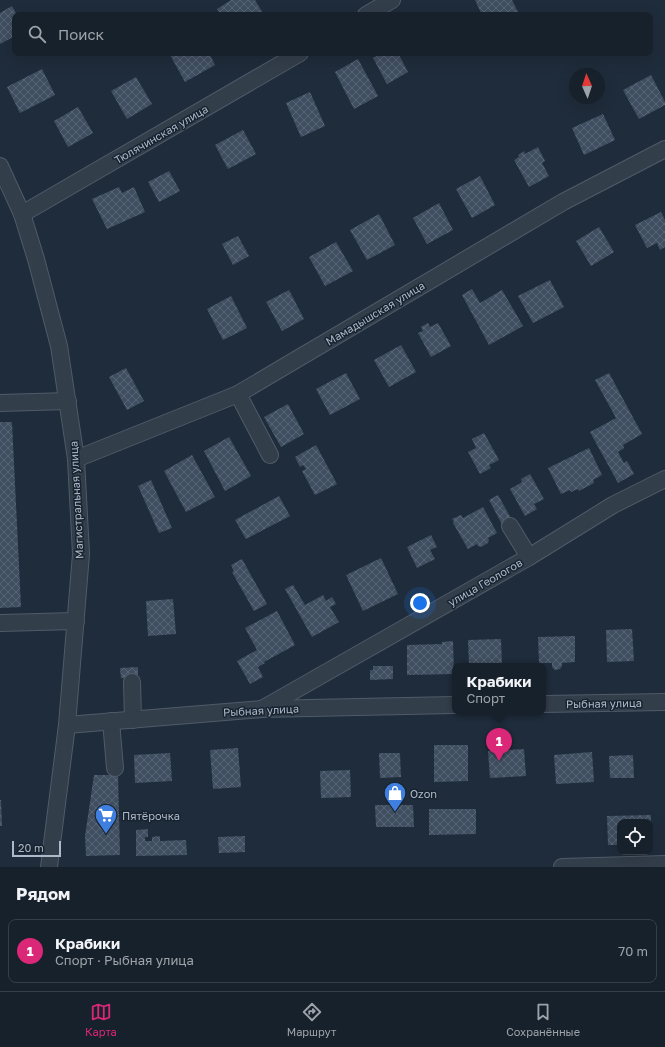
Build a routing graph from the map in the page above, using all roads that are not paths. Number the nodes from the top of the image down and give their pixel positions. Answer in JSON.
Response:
{"nodes":[{"id":1,"x":392,"y":0,"type":"edge"},
{"id":2,"x":371,"y":12,"type":"edge"},
{"id":3,"x":295,"y":56,"type":"edge"},
{"id":4,"x":665,"y":149,"type":"edge"},
{"id":5,"x":0,"y":166,"type":"edge"},
{"id":6,"x":22,"y":214,"type":"junction"},
{"id":7,"x":238,"y":394,"type":"junction"},
{"id":8,"x":68,"y":402,"type":"junction"},
{"id":9,"x":0,"y":403,"type":"edge"},
{"id":10,"x":270,"y":455,"type":"dead end"},
{"id":11,"x":76,"y":459,"type":"junction"},
{"id":12,"x":665,"y":479,"type":"edge"},
{"id":13,"x":510,"y":526,"type":"dead end"},
{"id":14,"x":530,"y":557,"type":"junction"},
{"id":15,"x":76,"y":621,"type":"junction"},
{"id":16,"x":0,"y":623,"type":"edge"},
{"id":17,"x":132,"y":682,"type":"dead end"},
{"id":18,"x":665,"y":702,"type":"edge"},
{"id":19,"x":546,"y":704,"type":"edge"},
{"id":20,"x":452,"y":705,"type":"edge"},
{"id":21,"x":262,"y":708,"type":"junction"},
{"id":22,"x":133,"y":720,"type":"junction"},
{"id":23,"x":111,"y":721,"type":"junction"},
{"id":24,"x":67,"y":725,"type":"junction"},
{"id":25,"x":115,"y":768,"type":"dead end"},
{"id":26,"x":665,"y":864,"type":"edge"},
{"id":27,"x":49,"y":867,"type":"edge"},
{"id":28,"x":562,"y":867,"type":"edge"}],
"edges":[{"from":1,"to":2,"type":"street"},
{"from":3,"to":6,"type":"street","name":"Тюлячинская улица"},
{"from":4,"to":7,"type":"street","name":"Мамадышская улица"},
{"from":5,"to":6,"type":"street","name":"Магистральная улица"},
{"from":6,"to":8,"type":"street","name":"Магистральная улица"},
{"from":7,"to":10,"type":"street"},
{"from":7,"to":11,"type":"street","name":"Мамадышская улица"},
{"from":8,"to":9,"type":"street"},
{"from":8,"to":11,"type":"street","name":"Магистральная улица"},
{"from":11,"to":15,"type":"street","name":"Магистральная улица"},
{"from":12,"to":14,"type":"street","name":"улица Геологов"},
{"from":13,"to":14,"type":"street"},
{"from":14,"to":21,"type":"street","name":"улица Геологов"},
{"from":15,"to":16,"type":"street"},
{"from":15,"to":24,"type":"street","name":"Магистральная улица"},
{"from":17,"to":22,"type":"street"},
{"from":18,"to":19,"type":"street","name":"Рыбная улица"},
{"from":20,"to":21,"type":"street","name":"Рыбная улица"},
{"from":21,"to":22,"type":"street","name":"Рыбная улица"},
{"from":22,"to":23,"type":"street","name":"Рыбная улица"},
{"from":23,"to":24,"type":"street","name":"Рыбная улица"},
{"from":23,"to":25,"type":"street"},
{"from":24,"to":27,"type":"street","name":"Магистральная улица"},
{"from":26,"to":28,"type":"street"}]}
